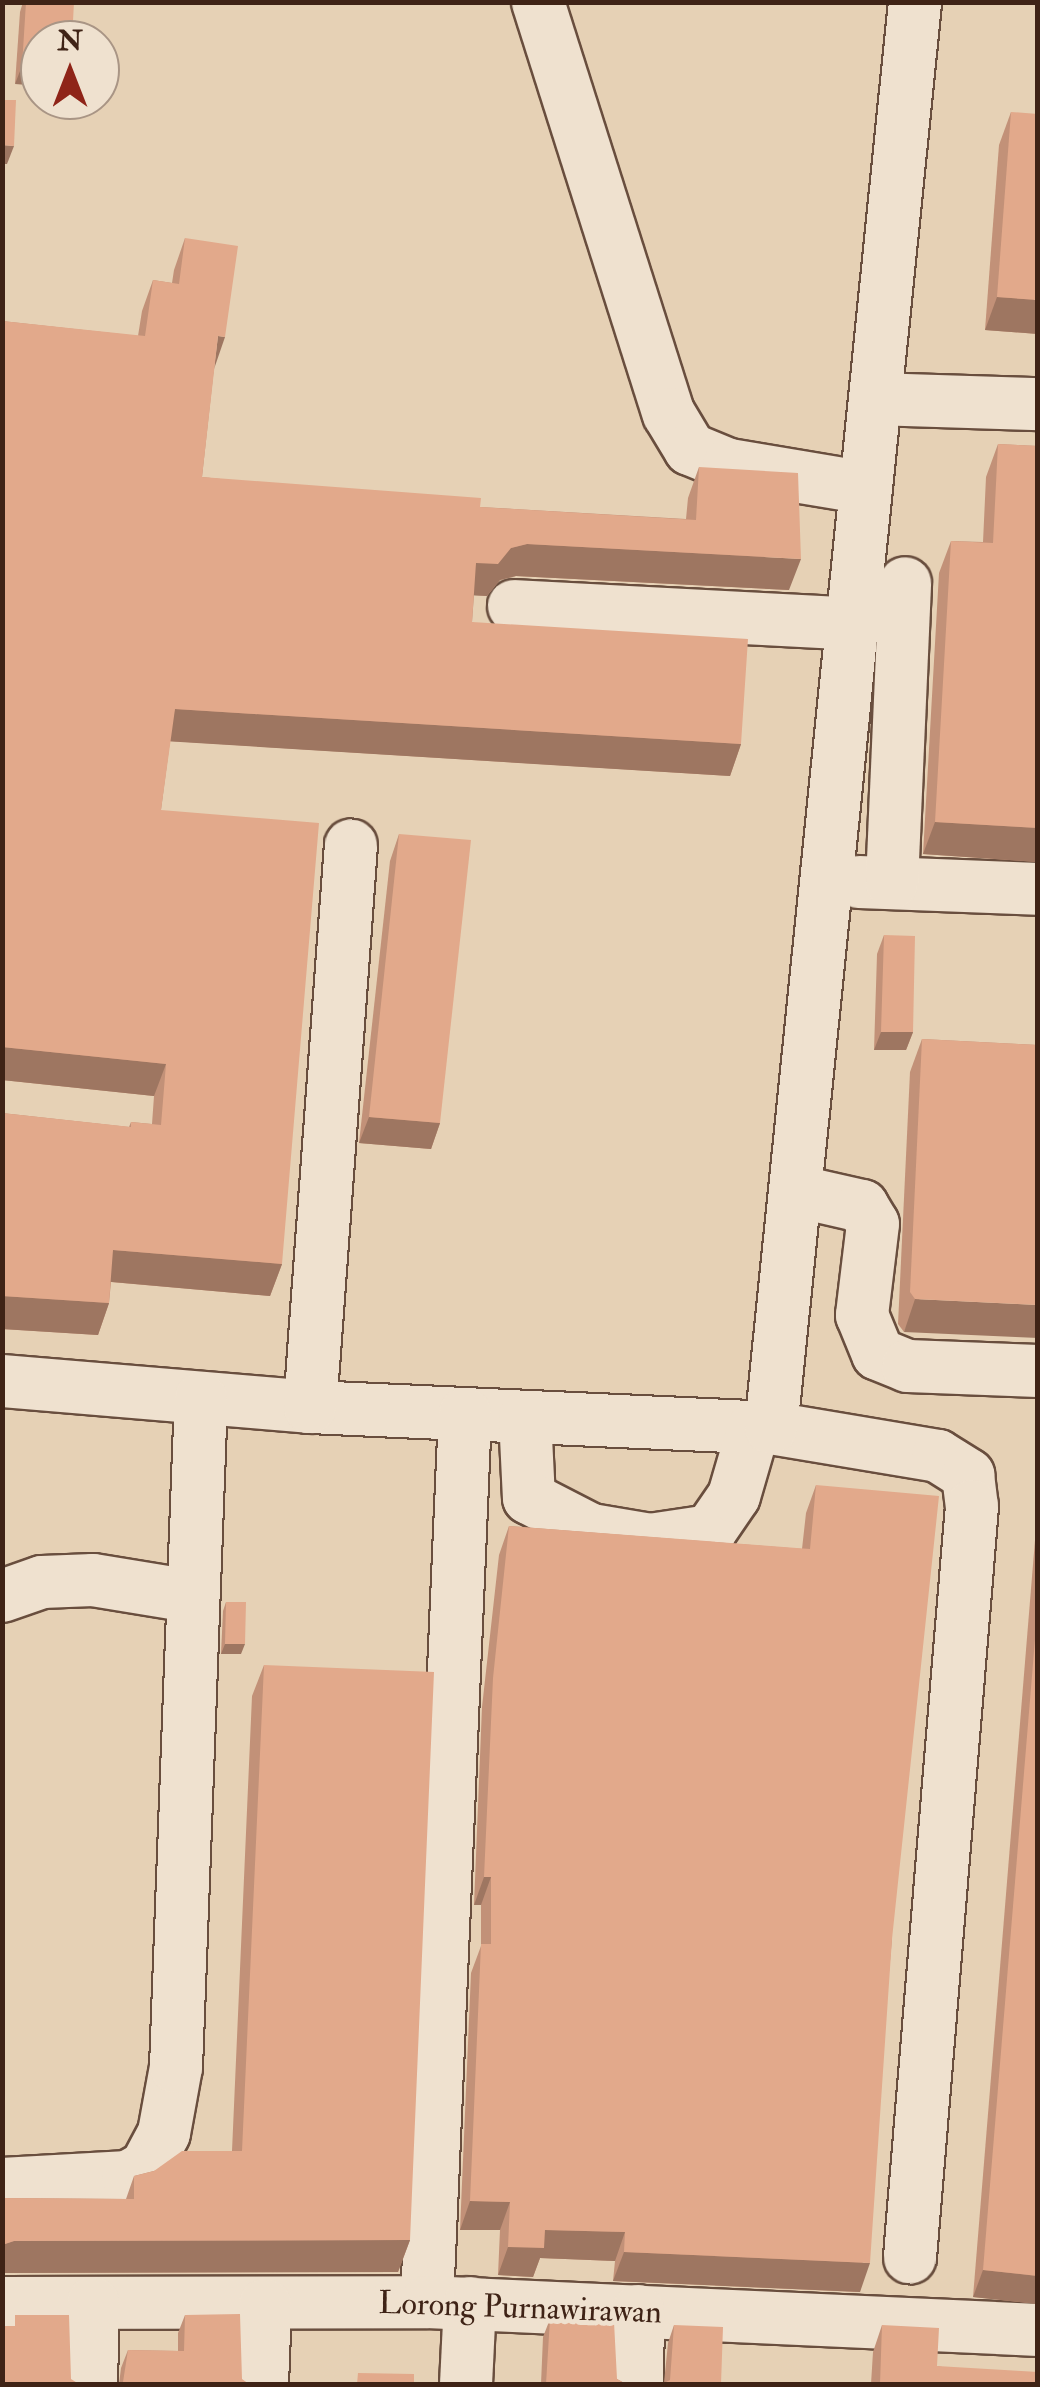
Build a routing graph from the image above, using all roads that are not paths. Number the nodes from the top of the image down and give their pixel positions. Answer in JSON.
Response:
{"nodes":[{"id":1,"x":538,"y":2,"type":"edge"},
{"id":2,"x":915,"y":2,"type":"edge"},
{"id":3,"x":876,"y":399,"type":"junction"},
{"id":4,"x":1038,"y":404,"type":"edge"},
{"id":5,"x":866,"y":488,"type":"junction"},
{"id":6,"x":904,"y":583,"type":"dead end"},
{"id":7,"x":514,"y":606,"type":"dead end"},
{"id":8,"x":852,"y":624,"type":"junction"},
{"id":9,"x":351,"y":845,"type":"dead end"},
{"id":10,"x":827,"y":880,"type":"junction"},
{"id":11,"x":892,"y":883,"type":"junction"},
{"id":12,"x":1038,"y":889,"type":"edge"},
{"id":13,"x":796,"y":1190,"type":"junction"},
{"id":14,"x":1038,"y":1371,"type":"edge"},
{"id":15,"x":2,"y":1381,"type":"edge"},
{"id":16,"x":201,"y":1398,"type":"junction"},
{"id":17,"x":310,"y":1407,"type":"junction"},
{"id":18,"x":465,"y":1414,"type":"junction"},
{"id":19,"x":525,"y":1417,"type":"junction"},
{"id":20,"x":763,"y":1428,"type":"junction"},
{"id":21,"x":2,"y":1596,"type":"edge"},
{"id":22,"x":191,"y":1596,"type":"junction"},
{"id":23,"x":2,"y":2184,"type":"edge"},
{"id":24,"x":910,"y":2257,"type":"dead end"},
{"id":25,"x":2,"y":2303,"type":"edge"},
{"id":26,"x":93,"y":2303,"type":"junction"},
{"id":27,"x":449,"y":2303,"type":"junction"},
{"id":28,"x":264,"y":2304,"type":"junction"},
{"id":29,"x":638,"y":2311,"type":"junction"},
{"id":30,"x":1038,"y":2330,"type":"edge"},
{"id":31,"x":91,"y":2384,"type":"edge"},
{"id":32,"x":262,"y":2384,"type":"edge"},
{"id":33,"x":466,"y":2384,"type":"edge"},
{"id":34,"x":638,"y":2384,"type":"edge"}],
"edges":[{"from":1,"to":5,"type":"street"},
{"from":2,"to":3,"type":"street"},
{"from":3,"to":4,"type":"street"},
{"from":3,"to":5,"type":"street"},
{"from":5,"to":8,"type":"street"},
{"from":6,"to":11,"type":"street"},
{"from":7,"to":8,"type":"street"},
{"from":8,"to":10,"type":"street"},
{"from":9,"to":17,"type":"street"},
{"from":10,"to":11,"type":"street"},
{"from":10,"to":13,"type":"street"},
{"from":11,"to":12,"type":"street"},
{"from":13,"to":14,"type":"street"},
{"from":13,"to":20,"type":"street"},
{"from":15,"to":16,"type":"street"},
{"from":16,"to":17,"type":"street"},
{"from":16,"to":22,"type":"street"},
{"from":17,"to":18,"type":"street"},
{"from":18,"to":19,"type":"street"},
{"from":18,"to":27,"type":"street"},
{"from":19,"to":20,"type":"street"},
{"from":19,"to":20,"type":"street"},
{"from":20,"to":24,"type":"street"},
{"from":21,"to":22,"type":"street"},
{"from":22,"to":23,"type":"street"},
{"from":25,"to":26,"type":"street","name":"Lorong Purnawirawan"},
{"from":26,"to":28,"type":"street","name":"Lorong Purnawirawan"},
{"from":26,"to":31,"type":"street"},
{"from":27,"to":28,"type":"street","name":"Lorong Purnawirawan"},
{"from":27,"to":29,"type":"street","name":"Lorong Purnawirawan"},
{"from":27,"to":33,"type":"street"},
{"from":28,"to":32,"type":"street"},
{"from":29,"to":30,"type":"street","name":"Lorong Purnawirawan"},
{"from":29,"to":34,"type":"street"}]}
